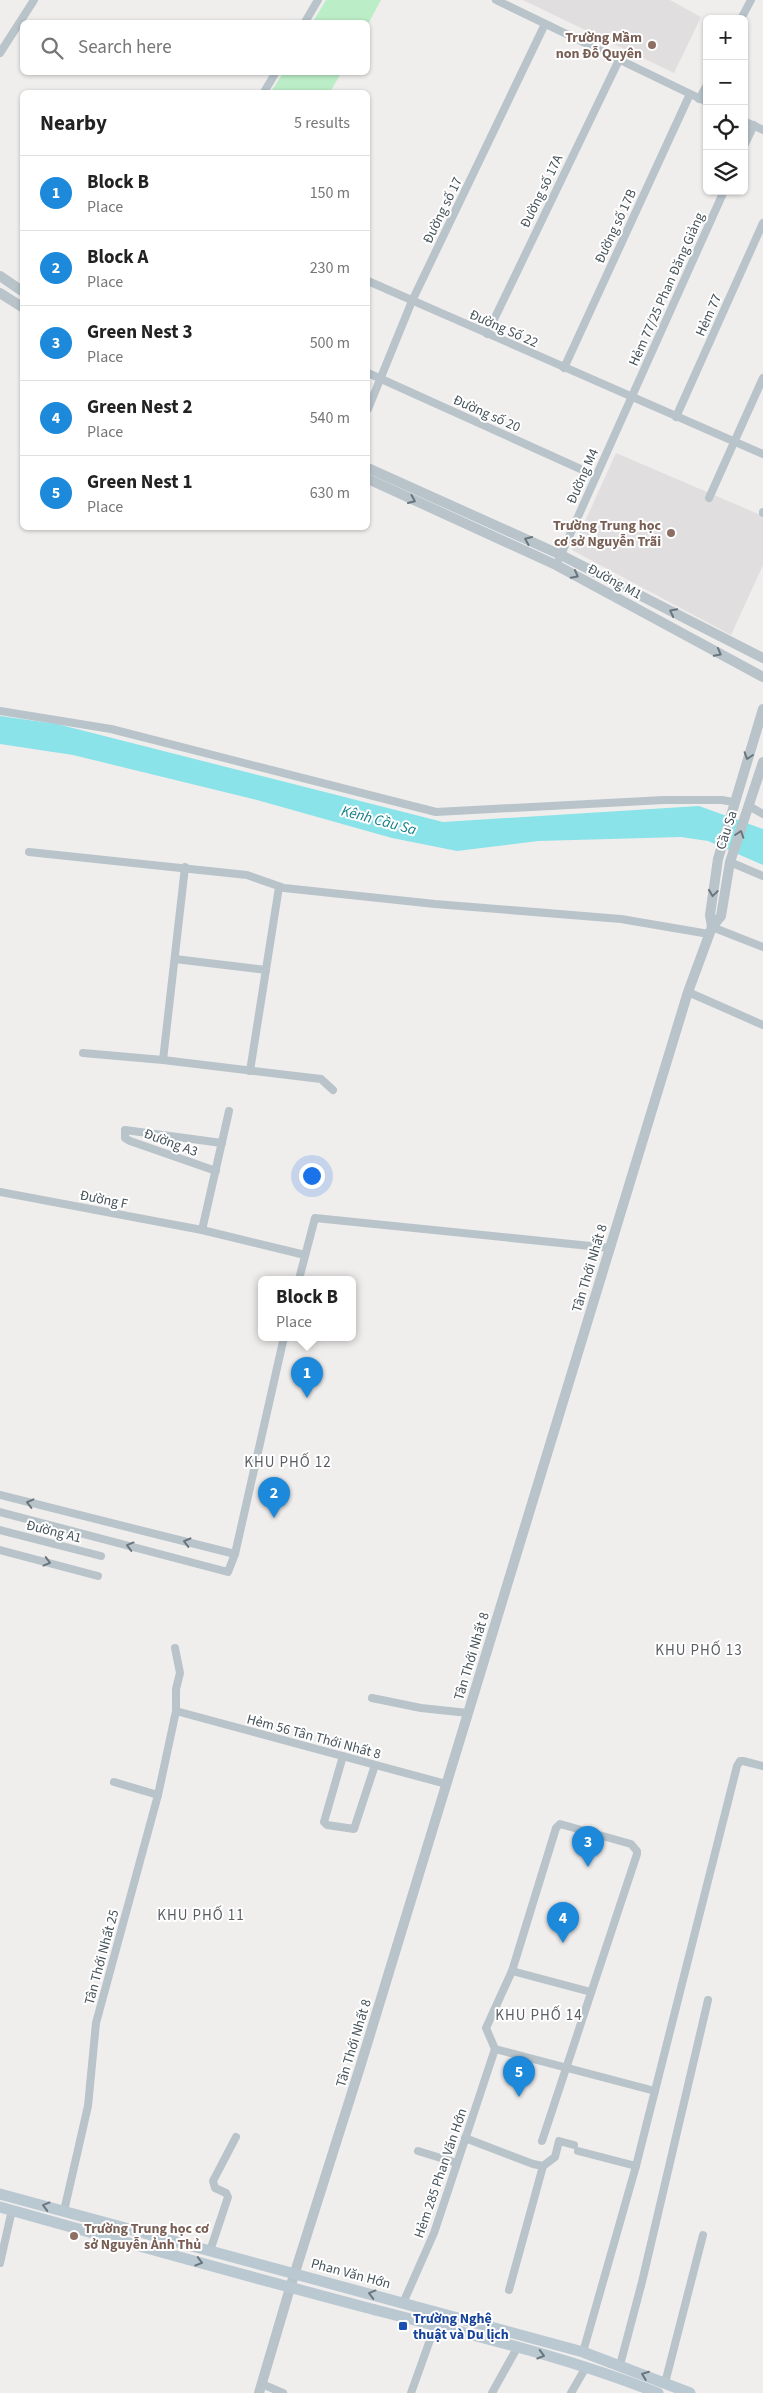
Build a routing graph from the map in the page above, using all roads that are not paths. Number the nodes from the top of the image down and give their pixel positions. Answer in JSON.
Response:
{"nodes":[{"id":1,"x":34,"y":0,"type":"edge"},
{"id":2,"x":318,"y":0,"type":"edge"},
{"id":3,"x":496,"y":0,"type":"edge"},
{"id":4,"x":751,"y":0,"type":"edge"},
{"id":5,"x":743,"y":15,"type":"edge"},
{"id":6,"x":21,"y":20,"type":"edge"},
{"id":7,"x":306,"y":20,"type":"edge"},
{"id":8,"x":20,"y":22,"type":"edge"},
{"id":9,"x":545,"y":24,"type":"junction"},
{"id":10,"x":0,"y":53,"type":"edge"},
{"id":11,"x":618,"y":60,"type":"junction"},
{"id":12,"x":274,"y":75,"type":"edge"},
{"id":13,"x":265,"y":90,"type":"edge"},
{"id":14,"x":690,"y":94,"type":"junction"},
{"id":15,"x":703,"y":101,"type":"edge"},
{"id":16,"x":748,"y":123,"type":"edge"},
{"id":17,"x":754,"y":125,"type":"junction"},
{"id":18,"x":763,"y":130,"type":"edge"},
{"id":19,"x":748,"y":138,"type":"edge"},
{"id":20,"x":722,"y":195,"type":"edge"},
{"id":21,"x":763,"y":223,"type":"edge"},
{"id":22,"x":0,"y":276,"type":"edge"},
{"id":23,"x":370,"y":282,"type":"edge"},
{"id":24,"x":20,"y":290,"type":"edge"},
{"id":25,"x":0,"y":293,"type":"edge"},
{"id":26,"x":412,"y":301,"type":"junction"},
{"id":27,"x":20,"y":306,"type":"edge"},
{"id":28,"x":486,"y":334,"type":"junction"},
{"id":29,"x":564,"y":368,"type":"junction"},
{"id":30,"x":370,"y":374,"type":"edge"},
{"id":31,"x":763,"y":378,"type":"edge"},
{"id":32,"x":380,"y":379,"type":"junction"},
{"id":33,"x":631,"y":397,"type":"junction"},
{"id":34,"x":370,"y":405,"type":"edge"},
{"id":35,"x":676,"y":417,"type":"junction"},
{"id":36,"x":735,"y":442,"type":"junction"},
{"id":37,"x":763,"y":454,"type":"edge"},
{"id":38,"x":370,"y":469,"type":"edge"},
{"id":39,"x":596,"y":476,"type":"junction"},
{"id":40,"x":370,"y":481,"type":"edge"},
{"id":41,"x":709,"y":498,"type":"dead end"},
{"id":42,"x":561,"y":555,"type":"junction"},
{"id":43,"x":556,"y":565,"type":"junction"},
{"id":44,"x":763,"y":658,"type":"edge"},
{"id":45,"x":763,"y":677,"type":"edge"},
{"id":46,"x":763,"y":709,"type":"edge"},
{"id":47,"x":0,"y":711,"type":"edge"},
{"id":48,"x":763,"y":762,"type":"edge"},
{"id":49,"x":733,"y":802,"type":"junction"},
{"id":50,"x":749,"y":806,"type":"junction"},
{"id":51,"x":763,"y":814,"type":"edge"},
{"id":52,"x":29,"y":852,"type":"dead end"},
{"id":53,"x":718,"y":859,"type":"joint"},
{"id":54,"x":730,"y":862,"type":"junction"},
{"id":55,"x":185,"y":867,"type":"junction"},
{"id":56,"x":763,"y":876,"type":"edge"},
{"id":57,"x":279,"y":887,"type":"junction"},
{"id":58,"x":711,"y":931,"type":"junction"},
{"id":59,"x":763,"y":947,"type":"edge"},
{"id":60,"x":175,"y":959,"type":"junction"},
{"id":61,"x":266,"y":970,"type":"junction"},
{"id":62,"x":688,"y":992,"type":"junction"},
{"id":63,"x":763,"y":1025,"type":"edge"},
{"id":64,"x":83,"y":1053,"type":"dead end"},
{"id":65,"x":163,"y":1060,"type":"junction"},
{"id":66,"x":250,"y":1070,"type":"junction"},
{"id":67,"x":333,"y":1090,"type":"dead end"},
{"id":68,"x":229,"y":1111,"type":"dead end"},
{"id":69,"x":222,"y":1143,"type":"junction"},
{"id":70,"x":216,"y":1171,"type":"junction"},
{"id":71,"x":0,"y":1192,"type":"edge"},
{"id":72,"x":202,"y":1230,"type":"junction"},
{"id":73,"x":610,"y":1248,"type":"junction"},
{"id":74,"x":306,"y":1255,"type":"junction"},
{"id":75,"x":300,"y":1276,"type":"edge"},
{"id":76,"x":283,"y":1341,"type":"edge"},
{"id":77,"x":0,"y":1495,"type":"edge"},
{"id":78,"x":0,"y":1512,"type":"edge"},
{"id":79,"x":0,"y":1530,"type":"edge"},
{"id":80,"x":0,"y":1550,"type":"edge"},
{"id":81,"x":235,"y":1554,"type":"junction"},
{"id":82,"x":101,"y":1556,"type":"dead end"},
{"id":83,"x":98,"y":1576,"type":"dead end"},
{"id":84,"x":175,"y":1648,"type":"dead end"},
{"id":85,"x":372,"y":1698,"type":"dead end"},
{"id":86,"x":176,"y":1711,"type":"junction"},
{"id":87,"x":468,"y":1713,"type":"junction"},
{"id":88,"x":343,"y":1756,"type":"junction"},
{"id":89,"x":375,"y":1765,"type":"junction"},
{"id":90,"x":763,"y":1766,"type":"edge"},
{"id":91,"x":114,"y":1782,"type":"dead end"},
{"id":92,"x":446,"y":1784,"type":"junction"},
{"id":93,"x":158,"y":1795,"type":"junction"},
{"id":94,"x":512,"y":1970,"type":"junction"},
{"id":95,"x":591,"y":1992,"type":"junction"},
{"id":96,"x":708,"y":2000,"type":"dead end"},
{"id":97,"x":495,"y":2049,"type":"junction"},
{"id":98,"x":566,"y":2068,"type":"junction"},
{"id":99,"x":655,"y":2091,"type":"junction"},
{"id":100,"x":236,"y":2137,"type":"dead end"},
{"id":101,"x":466,"y":2138,"type":"junction"},
{"id":102,"x":542,"y":2141,"type":"dead end"},
{"id":103,"x":418,"y":2151,"type":"dead end"},
{"id":104,"x":457,"y":2163,"type":"junction"},
{"id":105,"x":543,"y":2166,"type":"junction"},
{"id":106,"x":636,"y":2166,"type":"junction"},
{"id":107,"x":0,"y":2194,"type":"edge"},
{"id":108,"x":0,"y":2207,"type":"edge"},
{"id":109,"x":12,"y":2210,"type":"junction"},
{"id":110,"x":64,"y":2211,"type":"junction"},
{"id":111,"x":703,"y":2235,"type":"dead end"},
{"id":112,"x":210,"y":2251,"type":"junction"},
{"id":113,"x":0,"y":2263,"type":"edge"},
{"id":114,"x":294,"y":2274,"type":"junction"},
{"id":115,"x":290,"y":2288,"type":"junction"},
{"id":116,"x":509,"y":2290,"type":"dead end"},
{"id":117,"x":403,"y":2303,"type":"junction"},
{"id":118,"x":435,"y":2326,"type":"junction"},
{"id":119,"x":518,"y":2348,"type":"junction"},
{"id":120,"x":582,"y":2352,"type":"junction"},
{"id":121,"x":620,"y":2365,"type":"junction"},
{"id":122,"x":586,"y":2367,"type":"junction"},
{"id":123,"x":665,"y":2383,"type":"junction"},
{"id":124,"x":261,"y":2388,"type":"edge"},
{"id":125,"x":283,"y":2393,"type":"edge"},
{"id":126,"x":411,"y":2393,"type":"edge"},
{"id":127,"x":492,"y":2393,"type":"edge"},
{"id":128,"x":570,"y":2393,"type":"edge"},
{"id":129,"x":658,"y":2393,"type":"edge"},
{"id":130,"x":690,"y":2393,"type":"edge"}],
"edges":[{"from":1,"to":6,"type":"street"},
{"from":2,"to":7,"type":"street"},
{"from":3,"to":9,"type":"street"},
{"from":4,"to":5,"type":"street"},
{"from":8,"to":10,"type":"street"},
{"from":9,"to":11,"type":"street"},
{"from":9,"to":26,"type":"street","name":"Đường số 17"},
{"from":11,"to":14,"type":"street"},
{"from":11,"to":28,"type":"street","name":"Đường số 17A"},
{"from":12,"to":13,"type":"street"},
{"from":14,"to":15,"type":"street"},
{"from":14,"to":29,"type":"street","name":"Đường số 17B"},
{"from":16,"to":17,"type":"street"},
{"from":17,"to":18,"type":"street"},
{"from":17,"to":19,"type":"street"},
{"from":20,"to":33,"type":"street","name":"Hẻm 77/25 Phan Đăng Giảng"},
{"from":21,"to":35,"type":"street","name":"Hẻm 77"},
{"from":22,"to":24,"type":"street"},
{"from":23,"to":26,"type":"street","name":"Đường Số 22"},
{"from":25,"to":27,"type":"street"},
{"from":26,"to":28,"type":"street","name":"Đường Số 22"},
{"from":26,"to":32,"type":"street","name":"Đường số 17"},
{"from":28,"to":29,"type":"street","name":"Đường Số 22"},
{"from":29,"to":33,"type":"street","name":"Đường Số 22"},
{"from":30,"to":32,"type":"street","name":"Đường số 20"},
{"from":31,"to":36,"type":"street"},
{"from":32,"to":34,"type":"street","name":"Đường số 17"},
{"from":32,"to":39,"type":"street","name":"Đường số 20"},
{"from":33,"to":35,"type":"street","name":"Đường Số 22"},
{"from":33,"to":39,"type":"street","name":"Đường M4"},
{"from":35,"to":36,"type":"street","name":"Đường Số 22"},
{"from":36,"to":37,"type":"street","name":"Đường Số 22"},
{"from":36,"to":41,"type":"street"},
{"from":42,"to":38,"type":"street","name":"Đường M1","one_way":true},
{"from":39,"to":42,"type":"street","name":"Đường M4"},
{"from":40,"to":43,"type":"street","name":"Đường M1","one_way":true},
{"from":42,"to":43,"type":"street","name":"Đường M4"},
{"from":44,"to":42,"type":"street","name":"Đường M1","one_way":true},
{"from":43,"to":45,"type":"street","name":"Đường M1","one_way":true},
{"from":46,"to":49,"type":"street","name":"Cầu Sa","one_way":true},
{"from":47,"to":49,"type":"street"},
{"from":48,"to":50,"type":"street","name":"Cầu Sa"},
{"from":49,"to":53,"type":"street","name":"Cầu Sa"},
{"from":50,"to":51,"type":"street"},
{"from":54,"to":50,"type":"street","name":"Cầu Sa","one_way":true},
{"from":52,"to":55,"type":"street"},
{"from":53,"to":58,"type":"street","name":"Tân Thới Nhất 8","one_way":true},
{"from":54,"to":56,"type":"street"},
{"from":54,"to":58,"type":"street","name":"Tân Thới Nhất 8"},
{"from":55,"to":57,"type":"street"},
{"from":55,"to":60,"type":"street"},
{"from":57,"to":58,"type":"street"},
{"from":57,"to":61,"type":"street"},
{"from":58,"to":59,"type":"street"},
{"from":58,"to":62,"type":"street","name":"Tân Thới Nhất 8"},
{"from":60,"to":61,"type":"street"},
{"from":60,"to":65,"type":"street"},
{"from":61,"to":66,"type":"street"},
{"from":62,"to":63,"type":"street"},
{"from":62,"to":73,"type":"street","name":"Tân Thới Nhất 8"},
{"from":64,"to":65,"type":"street"},
{"from":65,"to":66,"type":"street"},
{"from":66,"to":67,"type":"street"},
{"from":68,"to":69,"type":"street"},
{"from":69,"to":70,"type":"street"},
{"from":69,"to":70,"type":"street","name":"Đường A3"},
{"from":70,"to":72,"type":"street"},
{"from":71,"to":72,"type":"street","name":"Đường F"},
{"from":72,"to":74,"type":"street","name":"Đường F"},
{"from":73,"to":74,"type":"street"},
{"from":73,"to":87,"type":"street","name":"Tân Thới Nhất 8"},
{"from":74,"to":75,"type":"street"},
{"from":76,"to":81,"type":"street"},
{"from":81,"to":77,"type":"street","one_way":true},
{"from":81,"to":78,"type":"street","one_way":true},
{"from":79,"to":82,"type":"street","name":"Đường A1"},
{"from":80,"to":83,"type":"street","one_way":true},
{"from":84,"to":86,"type":"street","name":"Tân Thới Nhất 25"},
{"from":85,"to":87,"type":"street"},
{"from":86,"to":88,"type":"street","name":"Hẻm 56 Tân Thới Nhất 8"},
{"from":86,"to":93,"type":"street","name":"Tân Thới Nhất 25"},
{"from":87,"to":92,"type":"street","name":"Tân Thới Nhất 8"},
{"from":88,"to":89,"type":"street","name":"Hẻm 56 Tân Thới Nhất 8"},
{"from":88,"to":89,"type":"street"},
{"from":89,"to":92,"type":"street","name":"Hẻm 56 Tân Thới Nhất 8"},
{"from":90,"to":99,"type":"street"},
{"from":91,"to":93,"type":"street"},
{"from":92,"to":114,"type":"street","name":"Tân Thới Nhất 8"},
{"from":93,"to":110,"type":"street","name":"Tân Thới Nhất 25"},
{"from":94,"to":95,"type":"street"},
{"from":94,"to":95,"type":"street"},
{"from":94,"to":97,"type":"street"},
{"from":95,"to":98,"type":"street"},
{"from":96,"to":121,"type":"street"},
{"from":97,"to":98,"type":"street"},
{"from":97,"to":101,"type":"street","name":"Hẻm 285 Phan Văn Hớn"},
{"from":98,"to":99,"type":"street"},
{"from":98,"to":102,"type":"street"},
{"from":99,"to":106,"type":"street"},
{"from":100,"to":112,"type":"street"},
{"from":101,"to":104,"type":"street","name":"Hẻm 285 Phan Văn Hớn"},
{"from":101,"to":105,"type":"street"},
{"from":103,"to":104,"type":"street"},
{"from":104,"to":117,"type":"street","name":"Hẻm 285 Phan Văn Hớn"},
{"from":105,"to":106,"type":"street"},
{"from":105,"to":116,"type":"street"},
{"from":106,"to":120,"type":"street"},
{"from":110,"to":107,"type":"main road","name":"Phan Văn Hớn","one_way":true},
{"from":108,"to":109,"type":"main road"},
{"from":109,"to":113,"type":"street"},
{"from":109,"to":115,"type":"main road","one_way":true},
{"from":110,"to":112,"type":"main road","name":"Phan Văn Hớn"},
{"from":111,"to":123,"type":"street"},
{"from":112,"to":114,"type":"main road","name":"Phan Văn Hớn"},
{"from":114,"to":115,"type":"street","name":"Tân Thới Nhất 8"},
{"from":117,"to":114,"type":"main road","name":"Phan Văn Hớn","one_way":true},
{"from":115,"to":118,"type":"main road"},
{"from":115,"to":124,"type":"street","name":"Tân Thới Nhất 8"},
{"from":117,"to":120,"type":"main road","name":"Phan Văn Hớn"},
{"from":118,"to":119,"type":"main road"},
{"from":118,"to":126,"type":"street"},
{"from":119,"to":122,"type":"main road","one_way":true},
{"from":119,"to":127,"type":"street"},
{"from":120,"to":121,"type":"main road","name":"Phan Văn Hớn"},
{"from":123,"to":121,"type":"main road","name":"Phan Văn Hớn","one_way":true},
{"from":122,"to":128,"type":"street"},
{"from":122,"to":129,"type":"main road"},
{"from":123,"to":130,"type":"main road","name":"Phan Văn Hớn"},
{"from":124,"to":125,"type":"street"}]}
